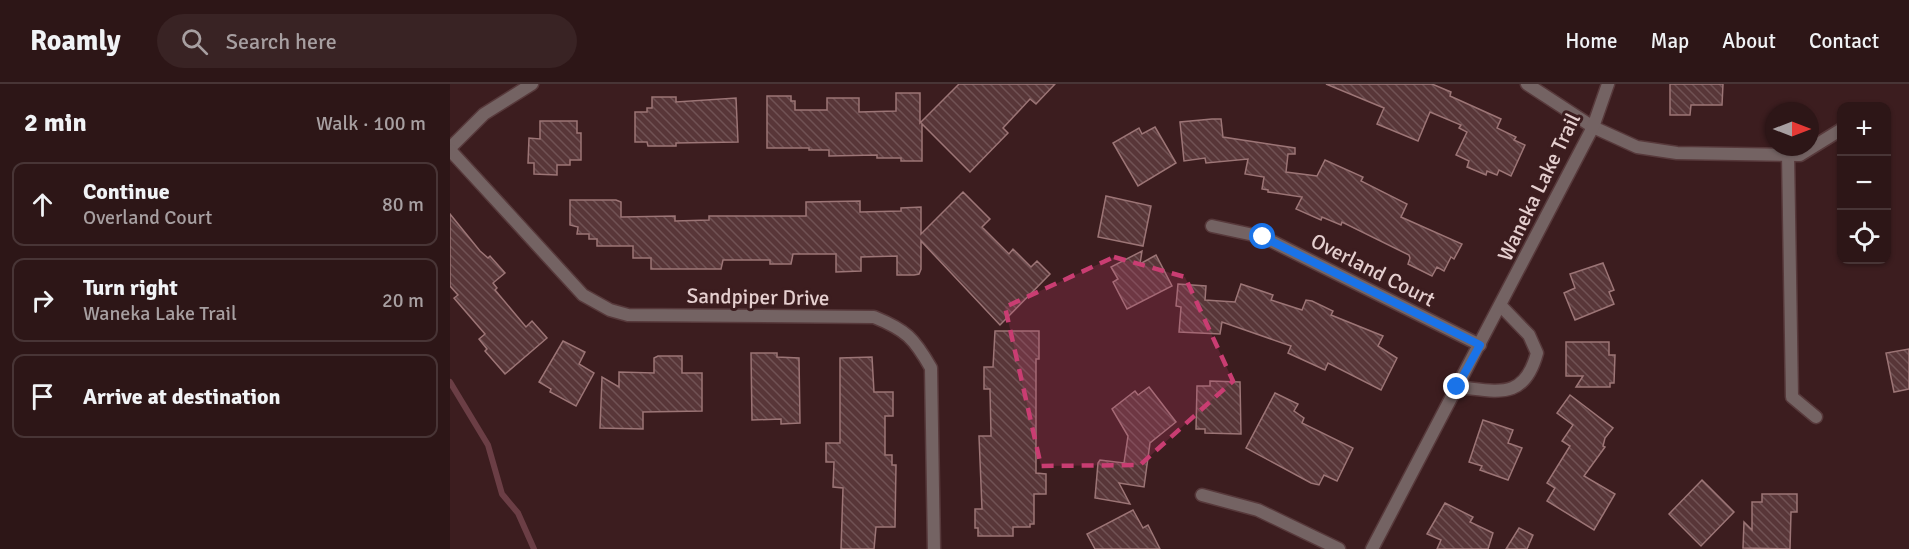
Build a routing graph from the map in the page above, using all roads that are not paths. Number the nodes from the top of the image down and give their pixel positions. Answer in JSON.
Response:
{"nodes":[{"id":1,"x":532,"y":84,"type":"edge"},
{"id":2,"x":1527,"y":84,"type":"edge"},
{"id":3,"x":1608,"y":84,"type":"edge"},
{"id":4,"x":1593,"y":127,"type":"junction"},
{"id":5,"x":1837,"y":132,"type":"edge"},
{"id":6,"x":1819,"y":143,"type":"edge"},
{"id":7,"x":450,"y":149,"type":"edge"},
{"id":8,"x":1765,"y":154,"type":"edge"},
{"id":9,"x":1788,"y":156,"type":"edge"},
{"id":10,"x":1212,"y":226,"type":"dead end"},
{"id":11,"x":1501,"y":306,"type":"junction"},
{"id":12,"x":1480,"y":345,"type":"junction"},
{"id":13,"x":1457,"y":387,"type":"junction"},
{"id":14,"x":1816,"y":417,"type":"dead end"},
{"id":15,"x":1202,"y":495,"type":"dead end"},
{"id":16,"x":934,"y":549,"type":"edge"},
{"id":17,"x":1338,"y":549,"type":"edge"},
{"id":18,"x":1372,"y":549,"type":"edge"}],
"edges":[{"from":1,"to":7,"type":"street"},
{"from":2,"to":4,"type":"street"},
{"from":3,"to":4,"type":"street","name":"Waneka Lake Trail"},
{"from":4,"to":8,"type":"street"},
{"from":4,"to":11,"type":"street","name":"Waneka Lake Trail"},
{"from":5,"to":6,"type":"street"},
{"from":7,"to":16,"type":"street","name":"Sandpiper Drive"},
{"from":9,"to":14,"type":"street"},
{"from":10,"to":12,"type":"street","name":"Overland Court"},
{"from":11,"to":12,"type":"street","name":"Waneka Lake Trail"},
{"from":11,"to":13,"type":"street"},
{"from":12,"to":13,"type":"street","name":"Waneka Lake Trail"},
{"from":13,"to":18,"type":"street","name":"Waneka Lake Trail"},
{"from":15,"to":17,"type":"street"}]}
